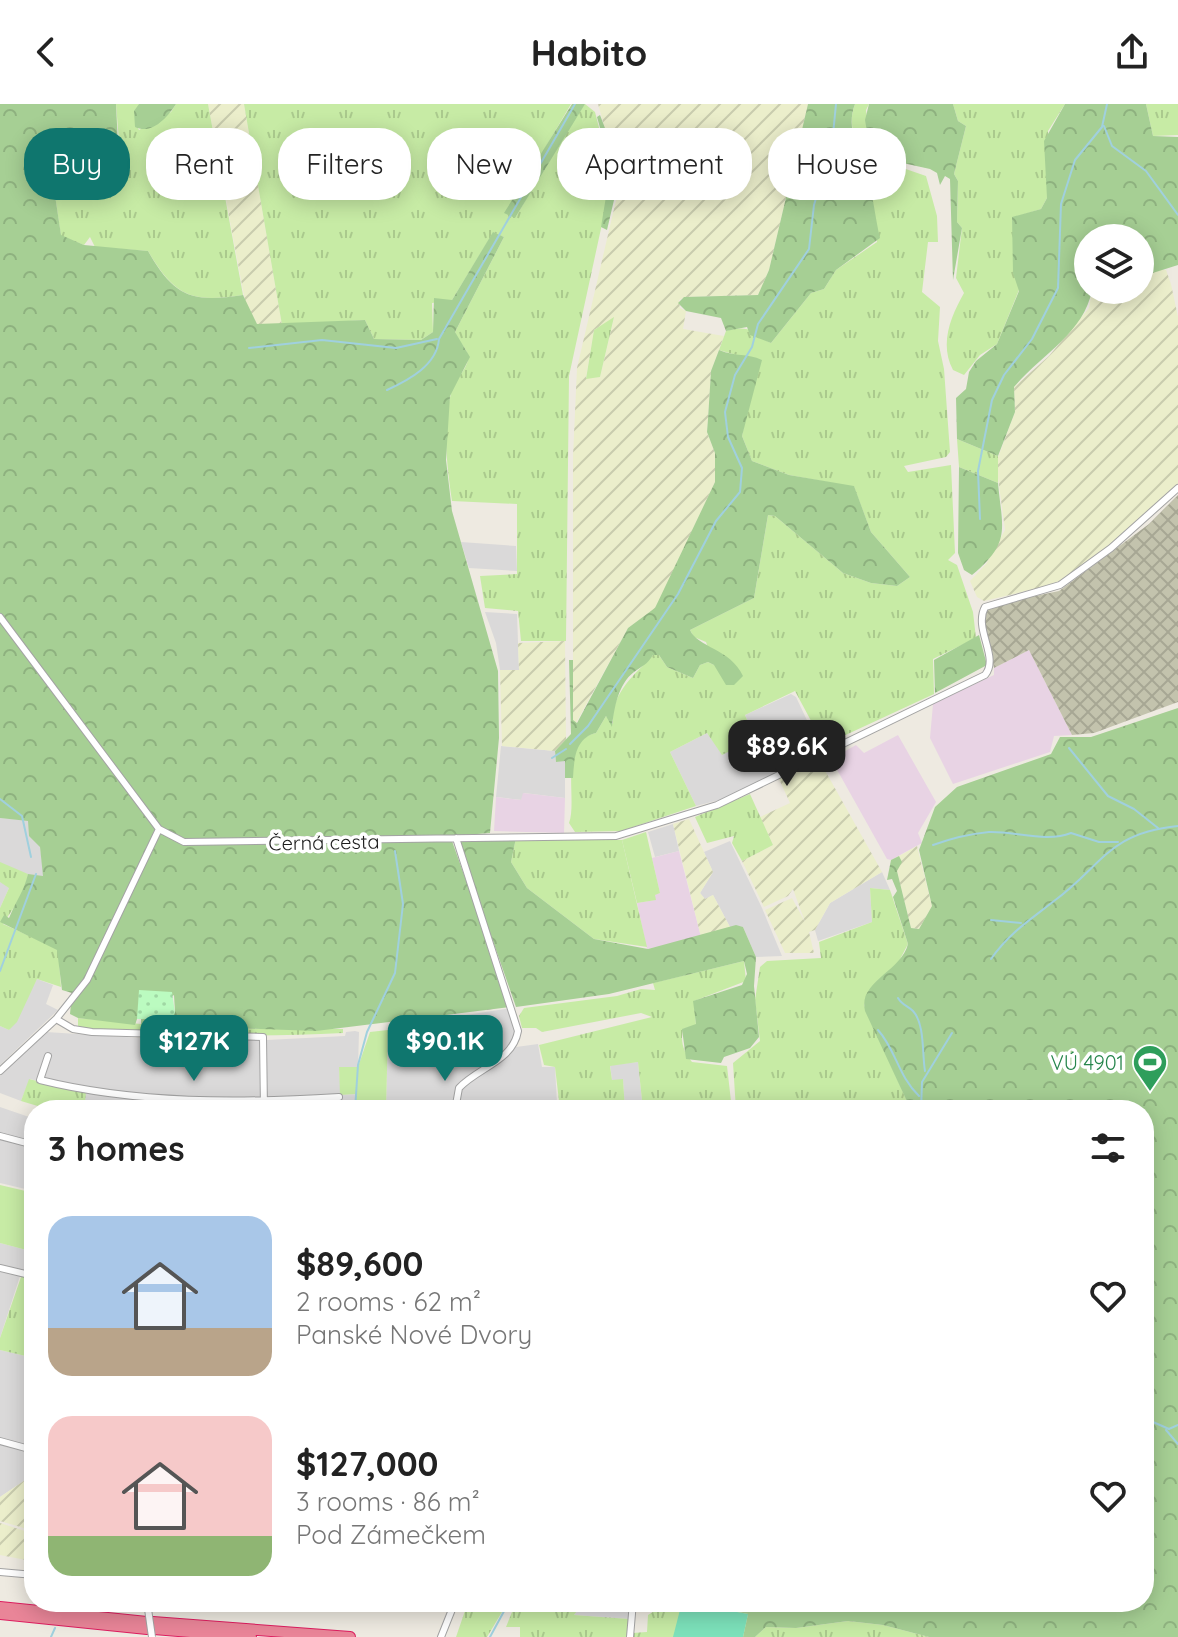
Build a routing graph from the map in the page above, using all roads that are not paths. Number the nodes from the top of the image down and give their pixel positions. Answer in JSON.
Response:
{"nodes":[{"id":1,"x":1178,"y":488,"type":"edge"},
{"id":2,"x":0,"y":617,"type":"edge"},
{"id":3,"x":159,"y":829,"type":"junction"},
{"id":4,"x":456,"y":838,"type":"junction"},
{"id":5,"x":56,"y":1019,"type":"junction"},
{"id":6,"x":48,"y":1056,"type":"dead end"},
{"id":7,"x":0,"y":1071,"type":"edge"},
{"id":8,"x":339,"y":1097,"type":"dead end"},
{"id":9,"x":247,"y":1100,"type":"edge"},
{"id":10,"x":264,"y":1100,"type":"edge"},
{"id":11,"x":283,"y":1100,"type":"edge"},
{"id":12,"x":457,"y":1100,"type":"edge"},
{"id":13,"x":0,"y":1136,"type":"edge"},
{"id":14,"x":24,"y":1142,"type":"edge"},
{"id":15,"x":0,"y":1268,"type":"edge"},
{"id":16,"x":24,"y":1274,"type":"edge"},
{"id":17,"x":0,"y":1441,"type":"edge"},
{"id":18,"x":24,"y":1448,"type":"edge"},
{"id":19,"x":0,"y":1572,"type":"edge"},
{"id":20,"x":24,"y":1574,"type":"edge"},
{"id":21,"x":0,"y":1607,"type":"edge"},
{"id":22,"x":24,"y":1610,"type":"edge"},
{"id":23,"x":36,"y":1612,"type":"edge"},
{"id":24,"x":451,"y":1612,"type":"edge"},
{"id":25,"x":632,"y":1612,"type":"edge"},
{"id":26,"x":0,"y":1614,"type":"edge"},
{"id":27,"x":150,"y":1628,"type":"edge"},
{"id":28,"x":251,"y":1637,"type":"edge"},
{"id":29,"x":350,"y":1637,"type":"edge"},
{"id":30,"x":441,"y":1637,"type":"edge"},
{"id":31,"x":630,"y":1637,"type":"edge"}],
"edges":[{"from":1,"to":4,"type":"street","name":"Černá cesta"},
{"from":2,"to":3,"type":"street"},
{"from":3,"to":4,"type":"street","name":"Černá cesta"},
{"from":3,"to":5,"type":"street"},
{"from":4,"to":12,"type":"street"},
{"from":5,"to":7,"type":"street"},
{"from":5,"to":10,"type":"street"},
{"from":6,"to":9,"type":"street"},
{"from":8,"to":11,"type":"street"},
{"from":13,"to":14,"type":"street"},
{"from":15,"to":16,"type":"street"},
{"from":17,"to":18,"type":"street"},
{"from":19,"to":20,"type":"street"},
{"from":21,"to":22,"type":"highway"},
{"from":23,"to":27,"type":"highway"},
{"from":24,"to":30,"type":"street"},
{"from":25,"to":31,"type":"street"},
{"from":26,"to":27,"type":"highway"},
{"from":27,"to":28,"type":"highway"},
{"from":27,"to":29,"type":"highway"}]}
